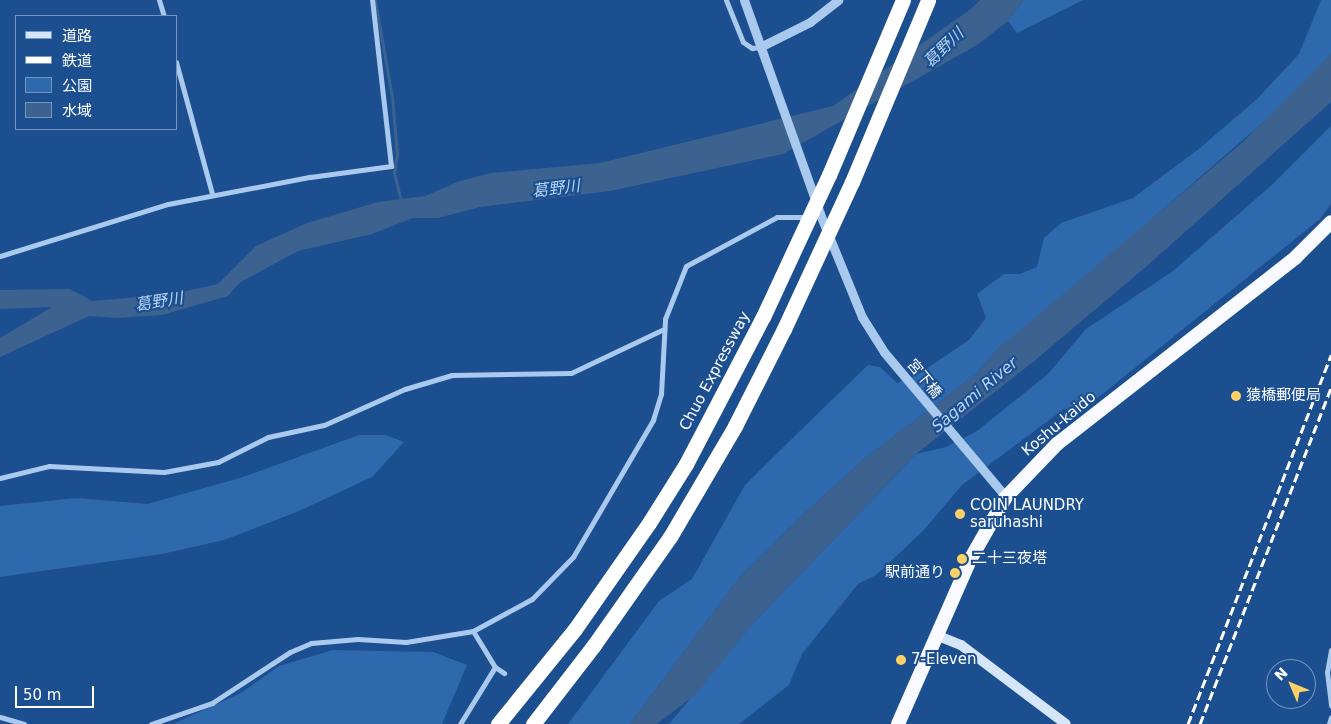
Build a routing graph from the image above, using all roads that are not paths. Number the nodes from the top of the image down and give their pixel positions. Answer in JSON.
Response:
{"nodes":[{"id":1,"x":159,"y":0,"type":"edge"},
{"id":2,"x":372,"y":0,"type":"edge"},
{"id":3,"x":726,"y":0,"type":"edge"},
{"id":4,"x":744,"y":0,"type":"edge"},
{"id":5,"x":838,"y":0,"type":"edge"},
{"id":6,"x":903,"y":0,"type":"edge"},
{"id":7,"x":928,"y":0,"type":"edge"},
{"id":8,"x":164,"y":15,"type":"edge"},
{"id":9,"x":760,"y":47,"type":"junction"},
{"id":10,"x":178,"y":69,"type":"edge"},
{"id":11,"x":212,"y":194,"type":"junction"},
{"id":12,"x":822,"y":219,"type":"junction"},
{"id":13,"x":1331,"y":222,"type":"edge"},
{"id":14,"x":0,"y":256,"type":"edge"},
{"id":15,"x":662,"y":330,"type":"junction"},
{"id":16,"x":0,"y":478,"type":"edge"},
{"id":17,"x":1006,"y":496,"type":"junction"},
{"id":18,"x":473,"y":631,"type":"junction"},
{"id":19,"x":936,"y":635,"type":"junction"},
{"id":20,"x":1331,"y":650,"type":"edge"},
{"id":21,"x":495,"y":667,"type":"junction"},
{"id":22,"x":504,"y":673,"type":"dead end"},
{"id":23,"x":1331,"y":706,"type":"edge"},
{"id":24,"x":0,"y":717,"type":"edge"},
{"id":25,"x":1331,"y":717,"type":"edge"},
{"id":26,"x":24,"y":724,"type":"edge"},
{"id":27,"x":150,"y":724,"type":"edge"},
{"id":28,"x":460,"y":724,"type":"edge"},
{"id":29,"x":498,"y":724,"type":"edge"},
{"id":30,"x":533,"y":724,"type":"edge"},
{"id":31,"x":898,"y":724,"type":"edge"},
{"id":32,"x":1066,"y":724,"type":"edge"},
{"id":33,"x":1329,"y":724,"type":"edge"}],
"edges":[{"from":1,"to":8,"type":"street"},
{"from":2,"to":11,"type":"street"},
{"from":3,"to":9,"type":"street"},
{"from":4,"to":9,"type":"street","name":"宮下橋"},
{"from":5,"to":9,"type":"street"},
{"from":6,"to":29,"type":"highway","name":"Chuo Expressway","bridge":true},
{"from":7,"to":30,"type":"highway","bridge":true},
{"from":9,"to":12,"type":"street","name":"宮下橋"},
{"from":10,"to":11,"type":"street"},
{"from":11,"to":14,"type":"street"},
{"from":12,"to":15,"type":"street"},
{"from":12,"to":17,"type":"street","name":"宮下橋"},
{"from":13,"to":17,"type":"highway","name":"Koshu-kaido"},
{"from":15,"to":16,"type":"street"},
{"from":15,"to":18,"type":"street"},
{"from":17,"to":19,"type":"highway","name":"Koshu-kaido"},
{"from":18,"to":21,"type":"street"},
{"from":18,"to":27,"type":"street"},
{"from":19,"to":31,"type":"highway","name":"Koshu-kaido"},
{"from":19,"to":32,"type":"main road"},
{"from":20,"to":23,"type":"street"},
{"from":21,"to":22,"type":"street"},
{"from":21,"to":28,"type":"street"},
{"from":24,"to":26,"type":"street"},
{"from":25,"to":33,"type":"street"}]}
